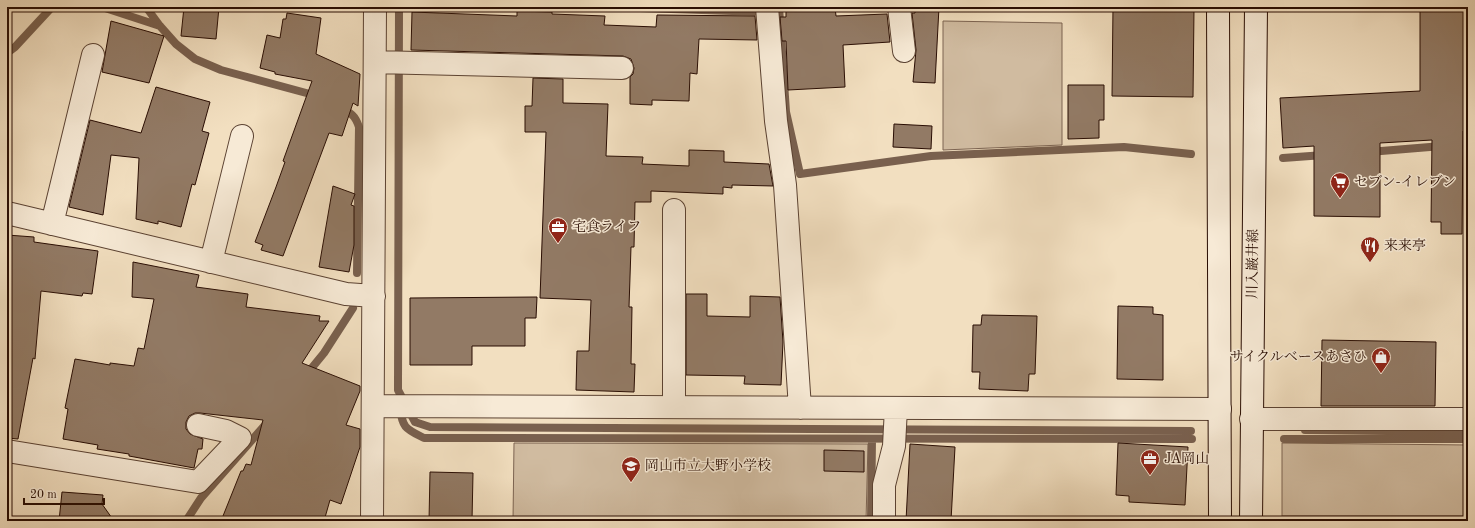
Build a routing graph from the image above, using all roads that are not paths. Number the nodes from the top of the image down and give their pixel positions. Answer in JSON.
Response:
{"nodes":[{"id":1,"x":375,"y":7,"type":"edge"},
{"id":2,"x":767,"y":7,"type":"edge"},
{"id":3,"x":900,"y":7,"type":"edge"},
{"id":4,"x":1218,"y":7,"type":"edge"},
{"id":5,"x":1256,"y":7,"type":"edge"},
{"id":6,"x":904,"y":51,"type":"dead end"},
{"id":7,"x":93,"y":55,"type":"dead end"},
{"id":8,"x":390,"y":63,"type":"junction"},
{"id":9,"x":622,"y":68,"type":"dead end"},
{"id":10,"x":242,"y":136,"type":"dead end"},
{"id":11,"x":674,"y":210,"type":"dead end"},
{"id":12,"x":7,"y":213,"type":"edge"},
{"id":13,"x":52,"y":224,"type":"junction"},
{"id":14,"x":211,"y":262,"type":"junction"},
{"id":15,"x":374,"y":296,"type":"junction"},
{"id":16,"x":381,"y":406,"type":"junction"},
{"id":17,"x":674,"y":407,"type":"junction"},
{"id":18,"x":800,"y":408,"type":"junction"},
{"id":19,"x":1220,"y":409,"type":"junction"},
{"id":20,"x":896,"y":414,"type":"junction"},
{"id":21,"x":1251,"y":419,"type":"junction"},
{"id":22,"x":1468,"y":419,"type":"edge"},
{"id":23,"x":198,"y":425,"type":"dead end"},
{"id":24,"x":7,"y":451,"type":"edge"},
{"id":25,"x":372,"y":521,"type":"edge"},
{"id":26,"x":884,"y":521,"type":"edge"},
{"id":27,"x":1220,"y":521,"type":"edge"},
{"id":28,"x":1251,"y":521,"type":"edge"}],
"edges":[{"from":1,"to":8,"type":"street"},
{"from":2,"to":18,"type":"street"},
{"from":3,"to":6,"type":"street"},
{"from":4,"to":19,"type":"street"},
{"from":5,"to":21,"type":"street","name":"川入巌井線"},
{"from":7,"to":13,"type":"street"},
{"from":8,"to":9,"type":"street"},
{"from":8,"to":15,"type":"street"},
{"from":10,"to":14,"type":"street"},
{"from":11,"to":17,"type":"street"},
{"from":12,"to":13,"type":"street"},
{"from":13,"to":14,"type":"street"},
{"from":14,"to":15,"type":"street"},
{"from":15,"to":16,"type":"street"},
{"from":16,"to":17,"type":"street"},
{"from":16,"to":25,"type":"street"},
{"from":17,"to":18,"type":"street"},
{"from":18,"to":20,"type":"street"},
{"from":19,"to":20,"type":"street"},
{"from":19,"to":27,"type":"street"},
{"from":20,"to":26,"type":"street"},
{"from":21,"to":22,"type":"street"},
{"from":21,"to":28,"type":"street","name":"川入巌井線"},
{"from":23,"to":24,"type":"street"}]}
